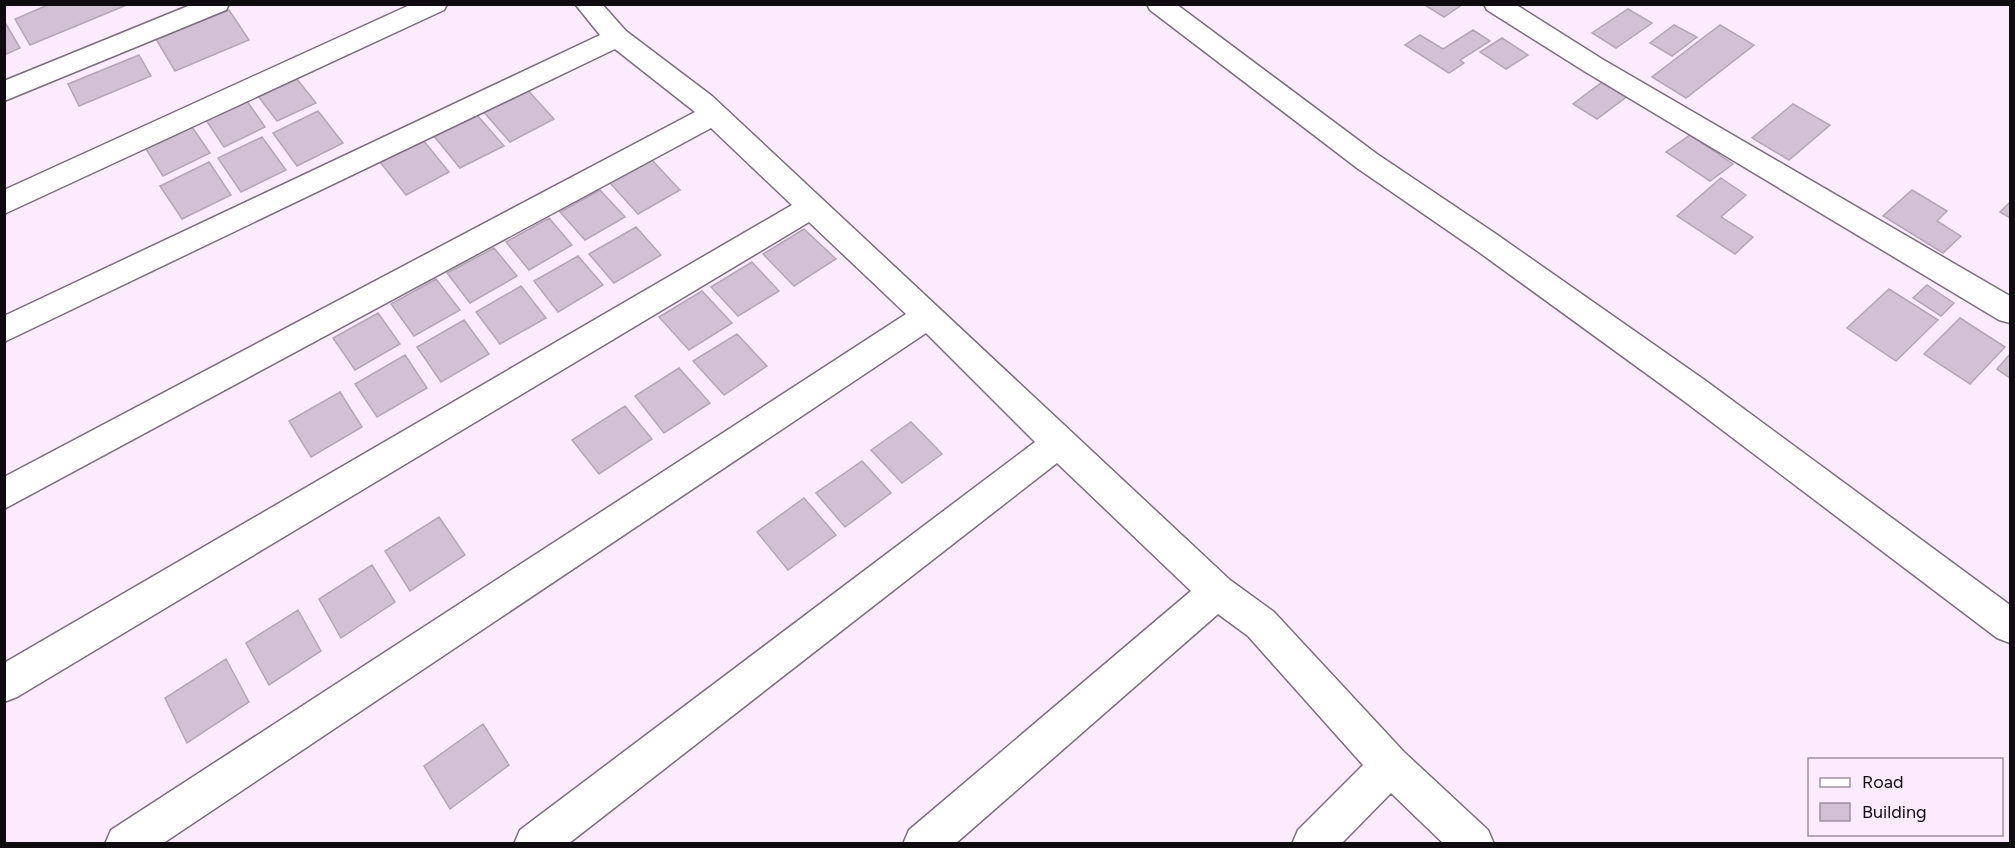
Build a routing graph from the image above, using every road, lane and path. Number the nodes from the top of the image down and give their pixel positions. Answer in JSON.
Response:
{"nodes":[{"id":1,"x":217,"y":4,"type":"edge"},
{"id":2,"x":435,"y":4,"type":"edge"},
{"id":3,"x":587,"y":4,"type":"edge"},
{"id":4,"x":1159,"y":4,"type":"edge"},
{"id":5,"x":1496,"y":4,"type":"edge"},
{"id":6,"x":617,"y":37,"type":"junction"},
{"id":7,"x":4,"y":92,"type":"edge"},
{"id":8,"x":713,"y":115,"type":"junction"},
{"id":9,"x":4,"y":203,"type":"edge"},
{"id":10,"x":812,"y":207,"type":"junction"},
{"id":11,"x":2010,"y":311,"type":"edge"},
{"id":12,"x":928,"y":316,"type":"junction"},
{"id":13,"x":4,"y":330,"type":"edge"},
{"id":14,"x":1058,"y":443,"type":"junction"},
{"id":15,"x":4,"y":494,"type":"edge"},
{"id":16,"x":1217,"y":592,"type":"junction"},
{"id":17,"x":2010,"y":626,"type":"edge"},
{"id":18,"x":4,"y":684,"type":"edge"},
{"id":19,"x":1390,"y":766,"type":"junction"},
{"id":20,"x":125,"y":843,"type":"edge"},
{"id":21,"x":534,"y":843,"type":"edge"},
{"id":22,"x":923,"y":843,"type":"edge"},
{"id":23,"x":1312,"y":843,"type":"edge"},
{"id":24,"x":1474,"y":843,"type":"edge"}],
"edges":[{"from":1,"to":7,"type":"street"},
{"from":2,"to":9,"type":"street"},
{"from":3,"to":6,"type":"street"},
{"from":4,"to":17,"type":"street"},
{"from":5,"to":11,"type":"street"},
{"from":6,"to":8,"type":"street"},
{"from":6,"to":13,"type":"street"},
{"from":8,"to":10,"type":"street"},
{"from":8,"to":15,"type":"street"},
{"from":10,"to":12,"type":"street"},
{"from":10,"to":18,"type":"street"},
{"from":12,"to":14,"type":"street"},
{"from":12,"to":20,"type":"street"},
{"from":14,"to":16,"type":"street"},
{"from":14,"to":21,"type":"street"},
{"from":16,"to":19,"type":"street"},
{"from":16,"to":22,"type":"street"},
{"from":19,"to":23,"type":"street"},
{"from":19,"to":24,"type":"street"}]}
